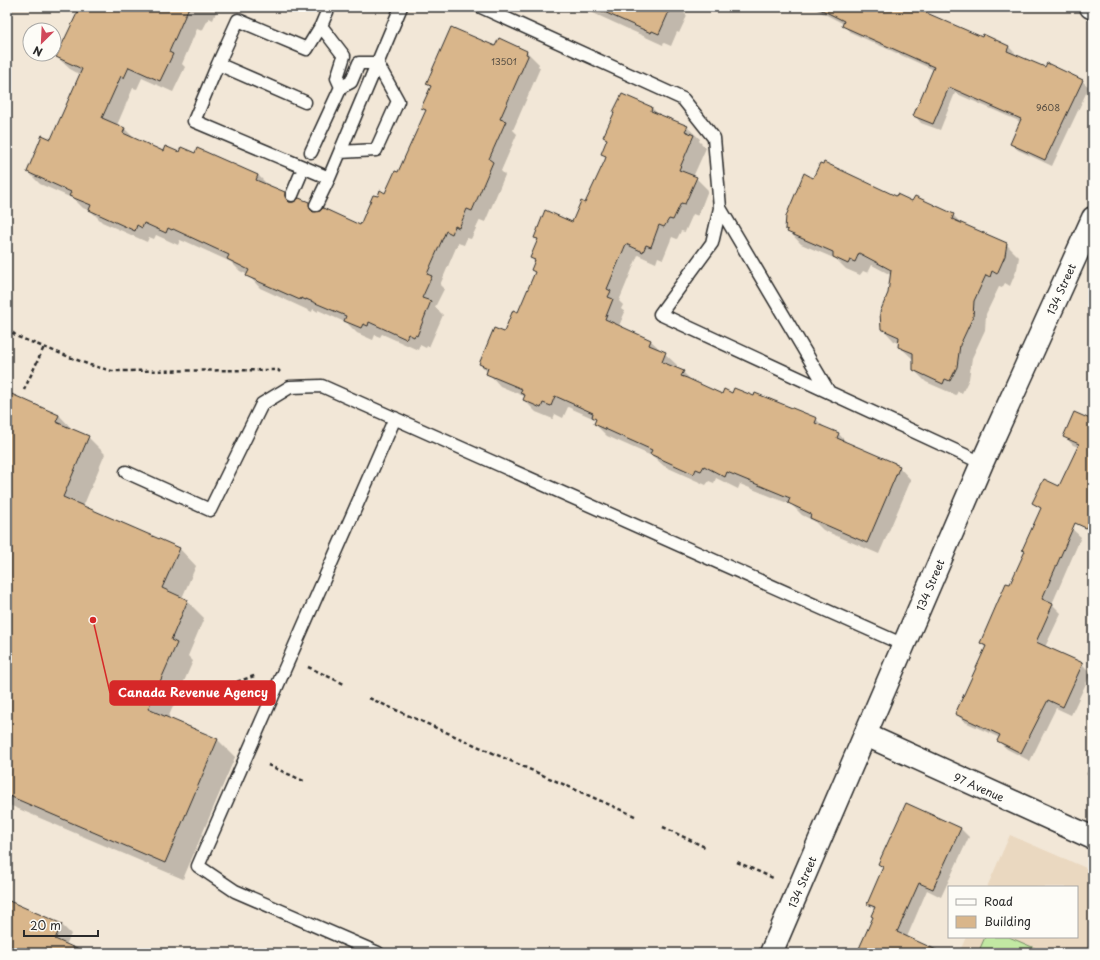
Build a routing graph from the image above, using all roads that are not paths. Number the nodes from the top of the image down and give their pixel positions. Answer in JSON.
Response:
{"nodes":[{"id":1,"x":329,"y":7,"type":"edge"},
{"id":2,"x":401,"y":7,"type":"edge"},
{"id":3,"x":481,"y":7,"type":"edge"},
{"id":4,"x":321,"y":26,"type":"junction"},
{"id":5,"x":377,"y":63,"type":"junction"},
{"id":6,"x":218,"y":64,"type":"junction"},
{"id":7,"x":341,"y":87,"type":"junction"},
{"id":8,"x":305,"y":102,"type":"dead end"},
{"id":9,"x":311,"y":152,"type":"dead end"},
{"id":10,"x":340,"y":152,"type":"junction"},
{"id":11,"x":300,"y":176,"type":"dead end"},
{"id":12,"x":329,"y":178,"type":"junction"},
{"id":13,"x":292,"y":195,"type":"dead end"},
{"id":14,"x":316,"y":205,"type":"dead end"},
{"id":15,"x":720,"y":208,"type":"junction"},
{"id":16,"x":1093,"y":218,"type":"edge"},
{"id":17,"x":829,"y":392,"type":"junction"},
{"id":18,"x":395,"y":418,"type":"junction"},
{"id":19,"x":982,"y":463,"type":"junction"},
{"id":20,"x":126,"y":472,"type":"dead end"},
{"id":21,"x":904,"y":645,"type":"junction"},
{"id":22,"x":866,"y":735,"type":"junction"},
{"id":23,"x":1093,"y":838,"type":"edge"},
{"id":24,"x":378,"y":953,"type":"edge"},
{"id":25,"x":771,"y":953,"type":"edge"}],
"edges":[{"from":1,"to":4,"type":"lane"},
{"from":2,"to":5,"type":"lane"},
{"from":3,"to":15,"type":"lane"},
{"from":4,"to":6,"type":"lane"},
{"from":4,"to":7,"type":"lane"},
{"from":5,"to":7,"type":"lane"},
{"from":5,"to":10,"type":"lane"},
{"from":5,"to":10,"type":"lane"},
{"from":6,"to":8,"type":"lane"},
{"from":6,"to":12,"type":"lane"},
{"from":7,"to":9,"type":"lane"},
{"from":10,"to":12,"type":"lane"},
{"from":11,"to":13,"type":"lane"},
{"from":12,"to":14,"type":"lane"},
{"from":15,"to":17,"type":"lane"},
{"from":15,"to":17,"type":"lane"},
{"from":16,"to":19,"type":"street","name":"134 Street"},
{"from":17,"to":19,"type":"lane"},
{"from":18,"to":20,"type":"lane"},
{"from":18,"to":21,"type":"lane"},
{"from":18,"to":24,"type":"lane"},
{"from":19,"to":21,"type":"street","name":"134 Street"},
{"from":21,"to":22,"type":"street","name":"134 Street"},
{"from":22,"to":23,"type":"street","name":"97 Avenue"},
{"from":22,"to":25,"type":"street","name":"134 Street"}]}
